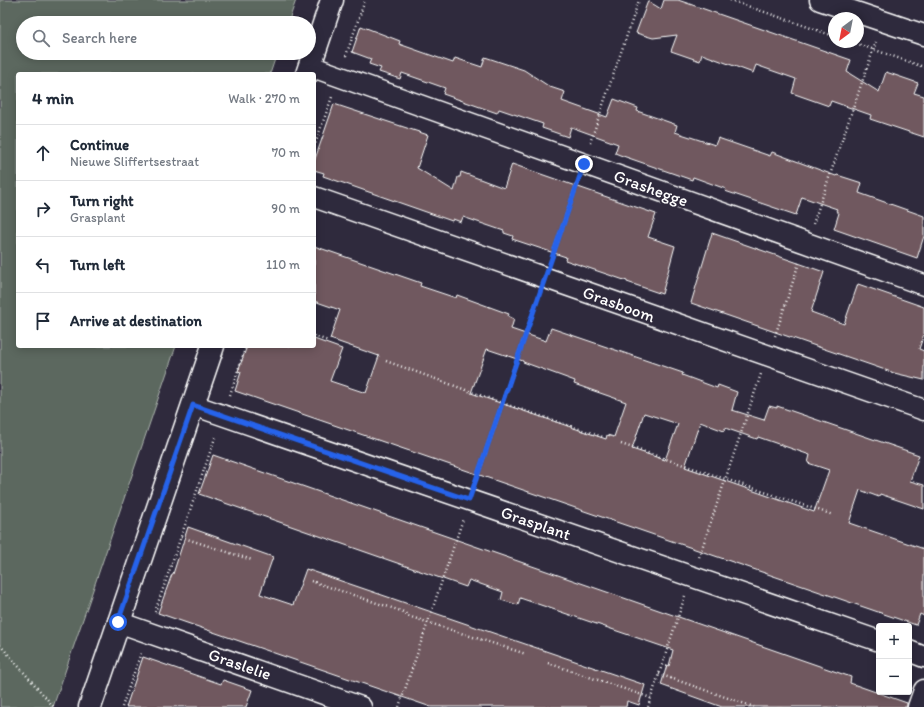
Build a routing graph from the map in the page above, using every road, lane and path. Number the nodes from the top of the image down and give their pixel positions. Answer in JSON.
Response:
{"nodes":[{"id":1,"x":332,"y":0,"type":"edge"},
{"id":2,"x":639,"y":0,"type":"edge"},
{"id":3,"x":730,"y":0,"type":"edge"},
{"id":4,"x":820,"y":0,"type":"edge"},
{"id":5,"x":828,"y":34,"type":"edge"},
{"id":6,"x":924,"y":35,"type":"edge"},
{"id":7,"x":864,"y":46,"type":"edge"},
{"id":8,"x":316,"y":49,"type":"edge"},
{"id":9,"x":312,"y":60,"type":"edge"},
{"id":10,"x":924,"y":67,"type":"edge"},
{"id":11,"x":309,"y":70,"type":"edge"},
{"id":12,"x":316,"y":72,"type":"edge"},
{"id":13,"x":584,"y":164,"type":"junction"},
{"id":14,"x":316,"y":198,"type":"edge"},
{"id":15,"x":545,"y":277,"type":"junction"},
{"id":16,"x":924,"y":285,"type":"edge"},
{"id":17,"x":316,"y":337,"type":"edge"},
{"id":18,"x":328,"y":341,"type":"dead end"},
{"id":19,"x":212,"y":348,"type":"edge"},
{"id":20,"x":245,"y":348,"type":"edge"},
{"id":21,"x":386,"y":361,"type":"dead end"},
{"id":22,"x":502,"y":403,"type":"junction"},
{"id":23,"x":193,"y":405,"type":"junction"},
{"id":24,"x":924,"y":410,"type":"edge"},
{"id":25,"x":223,"y":415,"type":"junction"},
{"id":26,"x":603,"y":437,"type":"dead end"},
{"id":27,"x":621,"y":444,"type":"dead end"},
{"id":28,"x":469,"y":500,"type":"junction"},
{"id":29,"x":833,"y":515,"type":"dead end"},
{"id":30,"x":181,"y":537,"type":"junction"},
{"id":31,"x":252,"y":560,"type":"dead end"},
{"id":32,"x":311,"y":581,"type":"dead end"},
{"id":33,"x":118,"y":622,"type":"junction"},
{"id":34,"x":428,"y":622,"type":"junction"},
{"id":35,"x":148,"y":633,"type":"junction"},
{"id":36,"x":876,"y":640,"type":"edge"},
{"id":37,"x":0,"y":645,"type":"edge"},
{"id":38,"x":912,"y":652,"type":"edge"},
{"id":39,"x":526,"y":654,"type":"dead end"},
{"id":40,"x":924,"y":657,"type":"edge"},
{"id":41,"x":548,"y":663,"type":"dead end"},
{"id":42,"x":659,"y":674,"type":"dead end"},
{"id":43,"x":924,"y":690,"type":"edge"},
{"id":44,"x":651,"y":698,"type":"dead end"},
{"id":45,"x":54,"y":707,"type":"edge"},
{"id":46,"x":90,"y":707,"type":"edge"},
{"id":47,"x":122,"y":707,"type":"edge"},
{"id":48,"x":361,"y":707,"type":"edge"},
{"id":49,"x":399,"y":707,"type":"edge"},
{"id":50,"x":754,"y":707,"type":"edge"},
{"id":51,"x":918,"y":707,"type":"edge"}],
"edges":[{"from":1,"to":8,"type":"street"},
{"from":2,"to":13,"type":"path"},
{"from":3,"to":5,"type":"path"},
{"from":4,"to":6,"type":"street"},
{"from":7,"to":10,"type":"path"},
{"from":9,"to":11,"type":"street"},
{"from":12,"to":13,"type":"street","name":"Grashegge"},
{"from":13,"to":15,"type":"path"},
{"from":13,"to":16,"type":"street","name":"Grashegge"},
{"from":14,"to":15,"type":"street","name":"Grasboom"},
{"from":15,"to":22,"type":"path"},
{"from":15,"to":24,"type":"street","name":"Grasboom"},
{"from":17,"to":18,"type":"path"},
{"from":19,"to":23,"type":"street"},
{"from":20,"to":25,"type":"path"},
{"from":21,"to":22,"type":"path"},
{"from":22,"to":26,"type":"path"},
{"from":22,"to":28,"type":"path"},
{"from":23,"to":25,"type":"street","name":"Grasplant"},
{"from":23,"to":33,"type":"street"},
{"from":25,"to":28,"type":"street","name":"Grasplant"},
{"from":25,"to":30,"type":"path"},
{"from":27,"to":29,"type":"path"},
{"from":28,"to":34,"type":"path"},
{"from":28,"to":36,"type":"street","name":"Grasplant"},
{"from":30,"to":31,"type":"path"},
{"from":30,"to":35,"type":"path"},
{"from":32,"to":34,"type":"path"},
{"from":33,"to":35,"type":"street","name":"Graslelie"},
{"from":33,"to":46,"type":"street"},
{"from":34,"to":39,"type":"path"},
{"from":34,"to":49,"type":"path"},
{"from":35,"to":47,"type":"path"},
{"from":35,"to":48,"type":"street","name":"Graslelie"},
{"from":37,"to":45,"type":"path"},
{"from":38,"to":40,"type":"street"},
{"from":41,"to":44,"type":"path"},
{"from":42,"to":50,"type":"path"},
{"from":43,"to":51,"type":"street"}]}
